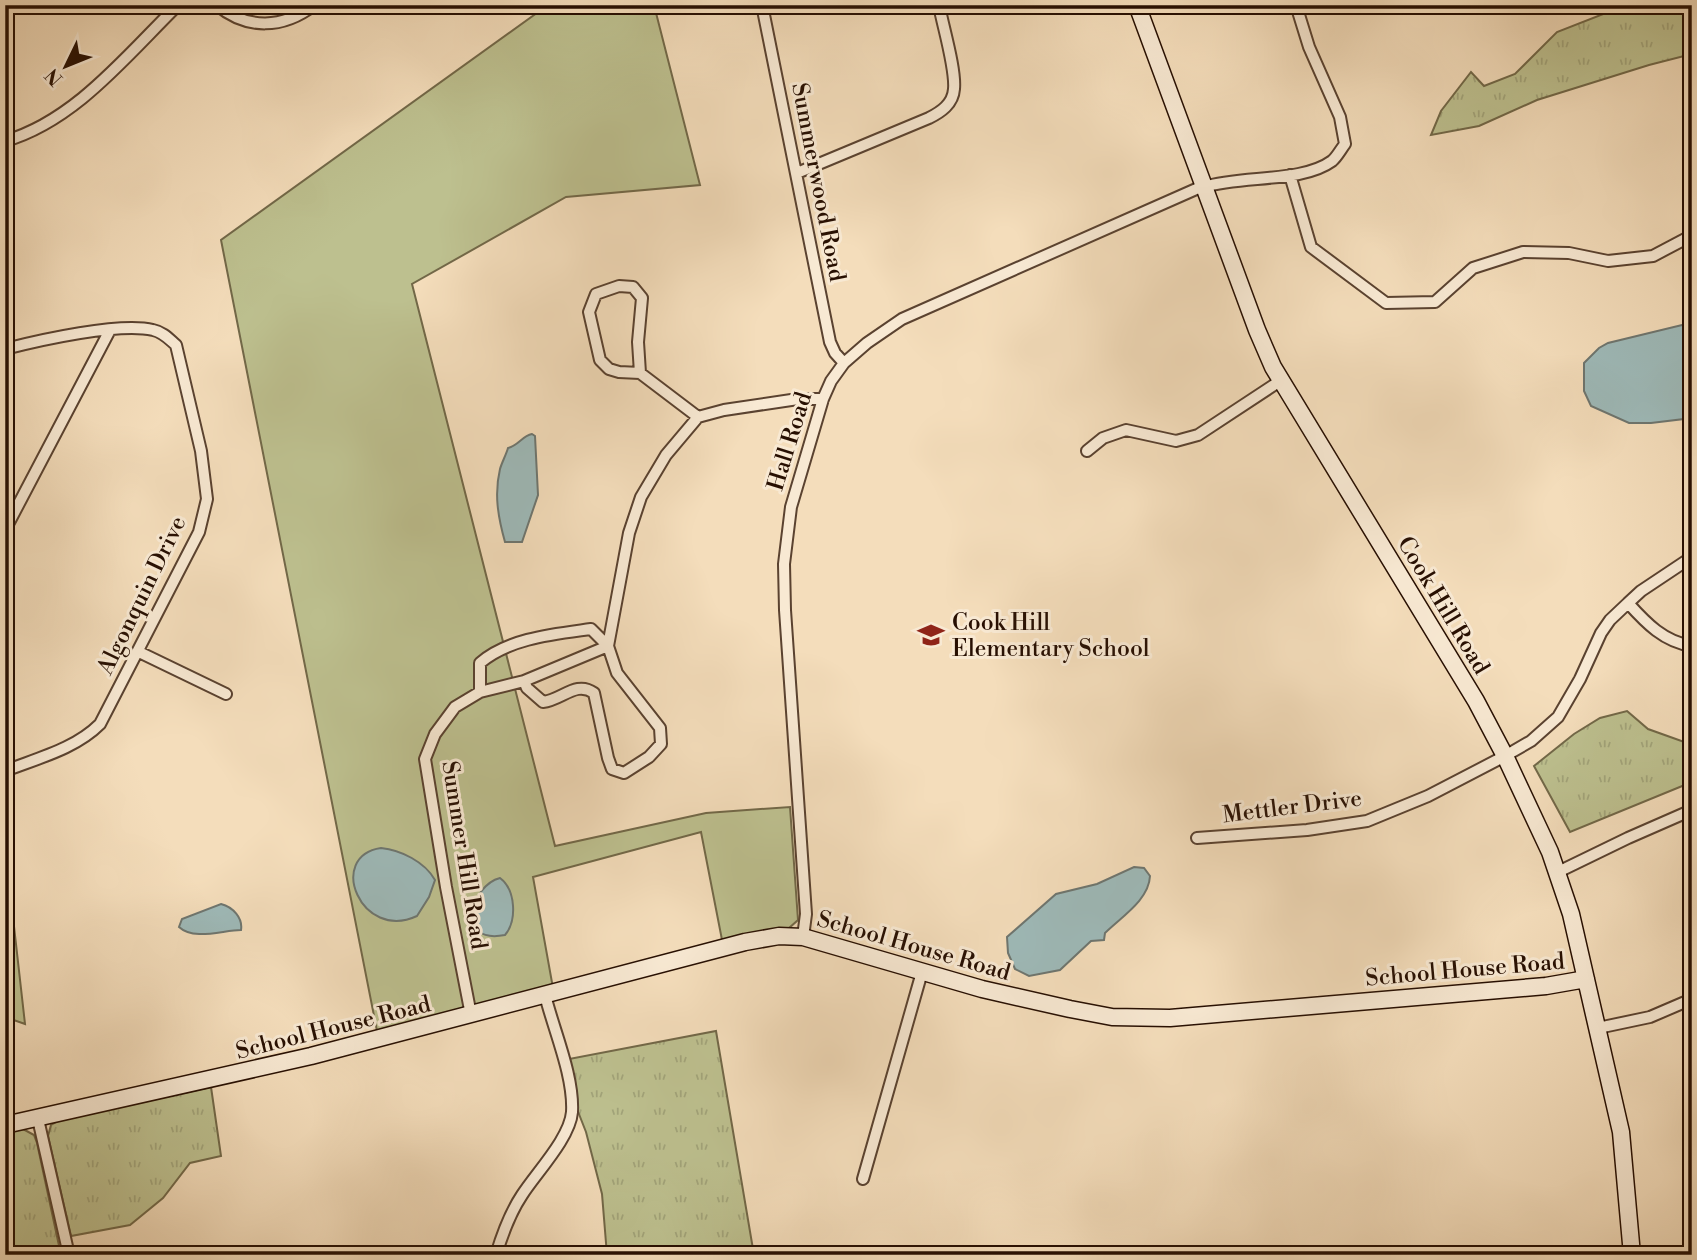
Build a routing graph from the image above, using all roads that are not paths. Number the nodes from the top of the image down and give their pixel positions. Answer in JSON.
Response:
{"nodes":[{"id":1,"x":178,"y":5,"type":"edge"},
{"id":2,"x":217,"y":5,"type":"edge"},
{"id":3,"x":314,"y":5,"type":"edge"},
{"id":4,"x":762,"y":5,"type":"edge"},
{"id":5,"x":939,"y":5,"type":"edge"},
{"id":6,"x":1137,"y":5,"type":"edge"},
{"id":7,"x":1296,"y":5,"type":"edge"},
{"id":8,"x":5,"y":141,"type":"edge"},
{"id":9,"x":796,"y":173,"type":"junction"},
{"id":10,"x":1290,"y":175,"type":"junction"},
{"id":11,"x":1204,"y":186,"type":"junction"},
{"id":12,"x":1692,"y":232,"type":"edge"},
{"id":13,"x":110,"y":330,"type":"junction"},
{"id":14,"x":5,"y":349,"type":"edge"},
{"id":15,"x":845,"y":363,"type":"junction"},
{"id":16,"x":640,"y":373,"type":"junction"},
{"id":17,"x":1280,"y":381,"type":"junction"},
{"id":18,"x":823,"y":399,"type":"junction"},
{"id":19,"x":698,"y":416,"type":"junction"},
{"id":20,"x":1087,"y":451,"type":"dead end"},
{"id":21,"x":5,"y":530,"type":"edge"},
{"id":22,"x":1692,"y":556,"type":"edge"},
{"id":23,"x":1628,"y":603,"type":"junction"},
{"id":24,"x":608,"y":646,"type":"junction"},
{"id":25,"x":1692,"y":646,"type":"edge"},
{"id":26,"x":139,"y":652,"type":"junction"},
{"id":27,"x":524,"y":681,"type":"junction"},
{"id":28,"x":480,"y":692,"type":"junction"},
{"id":29,"x":226,"y":694,"type":"dead end"},
{"id":30,"x":1505,"y":756,"type":"junction"},
{"id":31,"x":5,"y":771,"type":"edge"},
{"id":32,"x":1692,"y":810,"type":"edge"},
{"id":33,"x":1197,"y":838,"type":"dead end"},
{"id":34,"x":1558,"y":872,"type":"junction"},
{"id":35,"x":803,"y":937,"type":"junction"},
{"id":36,"x":922,"y":972,"type":"junction"},
{"id":37,"x":1586,"y":979,"type":"junction"},
{"id":38,"x":545,"y":995,"type":"junction"},
{"id":39,"x":1692,"y":999,"type":"edge"},
{"id":40,"x":471,"y":1015,"type":"junction"},
{"id":41,"x":1598,"y":1028,"type":"junction"},
{"id":42,"x":38,"y":1119,"type":"junction"},
{"id":43,"x":5,"y":1125,"type":"edge"},
{"id":44,"x":863,"y":1180,"type":"dead end"},
{"id":45,"x":69,"y":1255,"type":"edge"},
{"id":46,"x":496,"y":1255,"type":"edge"},
{"id":47,"x":1632,"y":1255,"type":"edge"}],
"edges":[{"from":1,"to":8,"type":"street"},
{"from":2,"to":3,"type":"street"},
{"from":4,"to":9,"type":"street","name":"Summerwood Road"},
{"from":5,"to":9,"type":"street"},
{"from":6,"to":11,"type":"street","name":"Cook Hill Road"},
{"from":7,"to":10,"type":"street","name":"Hall Road"},
{"from":9,"to":15,"type":"street","name":"Summerwood Road"},
{"from":10,"to":11,"type":"street","name":"Hall Road"},
{"from":10,"to":12,"type":"street"},
{"from":11,"to":15,"type":"street","name":"Hall Road"},
{"from":11,"to":17,"type":"street","name":"Cook Hill Road"},
{"from":13,"to":14,"type":"street","name":"Algonquin Drive"},
{"from":13,"to":21,"type":"street"},
{"from":13,"to":26,"type":"street","name":"Algonquin Drive"},
{"from":15,"to":18,"type":"street","name":"Hall Road"},
{"from":16,"to":16,"type":"street"},
{"from":16,"to":19,"type":"street"},
{"from":17,"to":20,"type":"street"},
{"from":17,"to":30,"type":"street","name":"Cook Hill Road"},
{"from":18,"to":19,"type":"street"},
{"from":18,"to":35,"type":"street","name":"Hall Road"},
{"from":19,"to":24,"type":"street"},
{"from":22,"to":23,"type":"street","name":"Mettler Drive"},
{"from":23,"to":25,"type":"street"},
{"from":23,"to":30,"type":"street","name":"Mettler Drive"},
{"from":24,"to":27,"type":"street","name":"Summer Hill Road"},
{"from":24,"to":27,"type":"street"},
{"from":24,"to":28,"type":"street"},
{"from":26,"to":29,"type":"street"},
{"from":26,"to":31,"type":"street","name":"Algonquin Drive"},
{"from":27,"to":28,"type":"street","name":"Summer Hill Road"},
{"from":28,"to":40,"type":"street","name":"Summer Hill Road"},
{"from":30,"to":33,"type":"street","name":"Mettler Drive"},
{"from":30,"to":34,"type":"street","name":"Cook Hill Road"},
{"from":32,"to":34,"type":"street"},
{"from":34,"to":37,"type":"street","name":"Cook Hill Road"},
{"from":35,"to":36,"type":"street","name":"School House Road"},
{"from":35,"to":38,"type":"street","name":"School House Road"},
{"from":36,"to":37,"type":"street","name":"School House Road"},
{"from":36,"to":44,"type":"street"},
{"from":37,"to":41,"type":"street","name":"Cook Hill Road"},
{"from":38,"to":40,"type":"street","name":"School House Road"},
{"from":38,"to":46,"type":"street"},
{"from":39,"to":41,"type":"street"},
{"from":40,"to":42,"type":"street","name":"School House Road"},
{"from":41,"to":47,"type":"street","name":"Cook Hill Road"},
{"from":42,"to":43,"type":"street","name":"School House Road"},
{"from":42,"to":45,"type":"street"}]}
